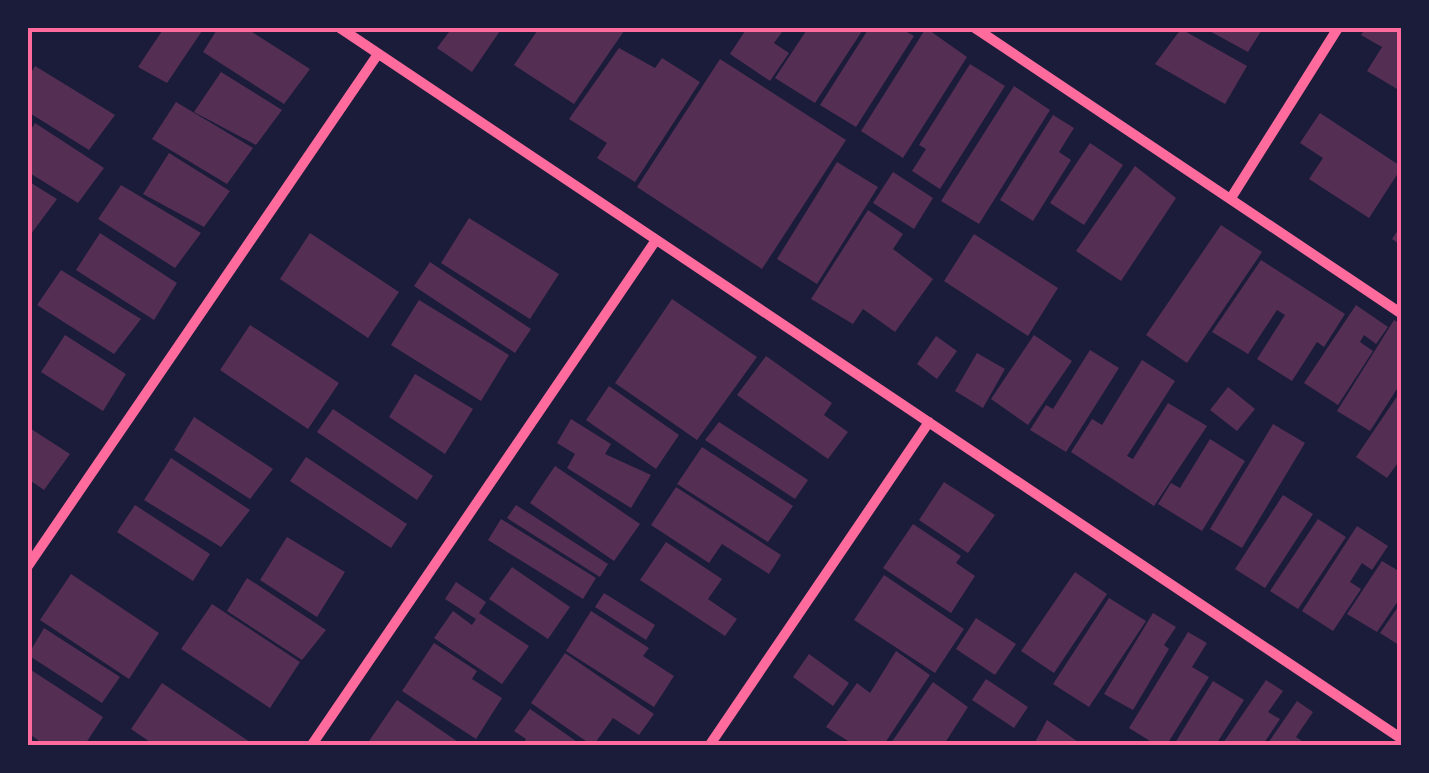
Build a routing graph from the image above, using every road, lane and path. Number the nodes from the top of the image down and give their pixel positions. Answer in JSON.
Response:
{"nodes":[{"id":1,"x":340,"y":28,"type":"edge"},
{"id":2,"x":976,"y":28,"type":"edge"},
{"id":3,"x":1338,"y":28,"type":"edge"},
{"id":4,"x":378,"y":54,"type":"junction"},
{"id":5,"x":1231,"y":198,"type":"junction"},
{"id":6,"x":656,"y":240,"type":"junction"},
{"id":7,"x":1402,"y":314,"type":"edge"},
{"id":8,"x":929,"y":422,"type":"junction"},
{"id":9,"x":28,"y":566,"type":"edge"},
{"id":10,"x":1402,"y":738,"type":"edge"},
{"id":11,"x":713,"y":744,"type":"edge"},
{"id":12,"x":311,"y":746,"type":"edge"}],
"edges":[{"from":1,"to":4,"type":"street"},
{"from":2,"to":5,"type":"street"},
{"from":3,"to":5,"type":"street"},
{"from":4,"to":6,"type":"street"},
{"from":4,"to":9,"type":"street"},
{"from":5,"to":7,"type":"street"},
{"from":6,"to":8,"type":"street"},
{"from":6,"to":12,"type":"street"},
{"from":8,"to":10,"type":"street"},
{"from":8,"to":11,"type":"street"}]}
